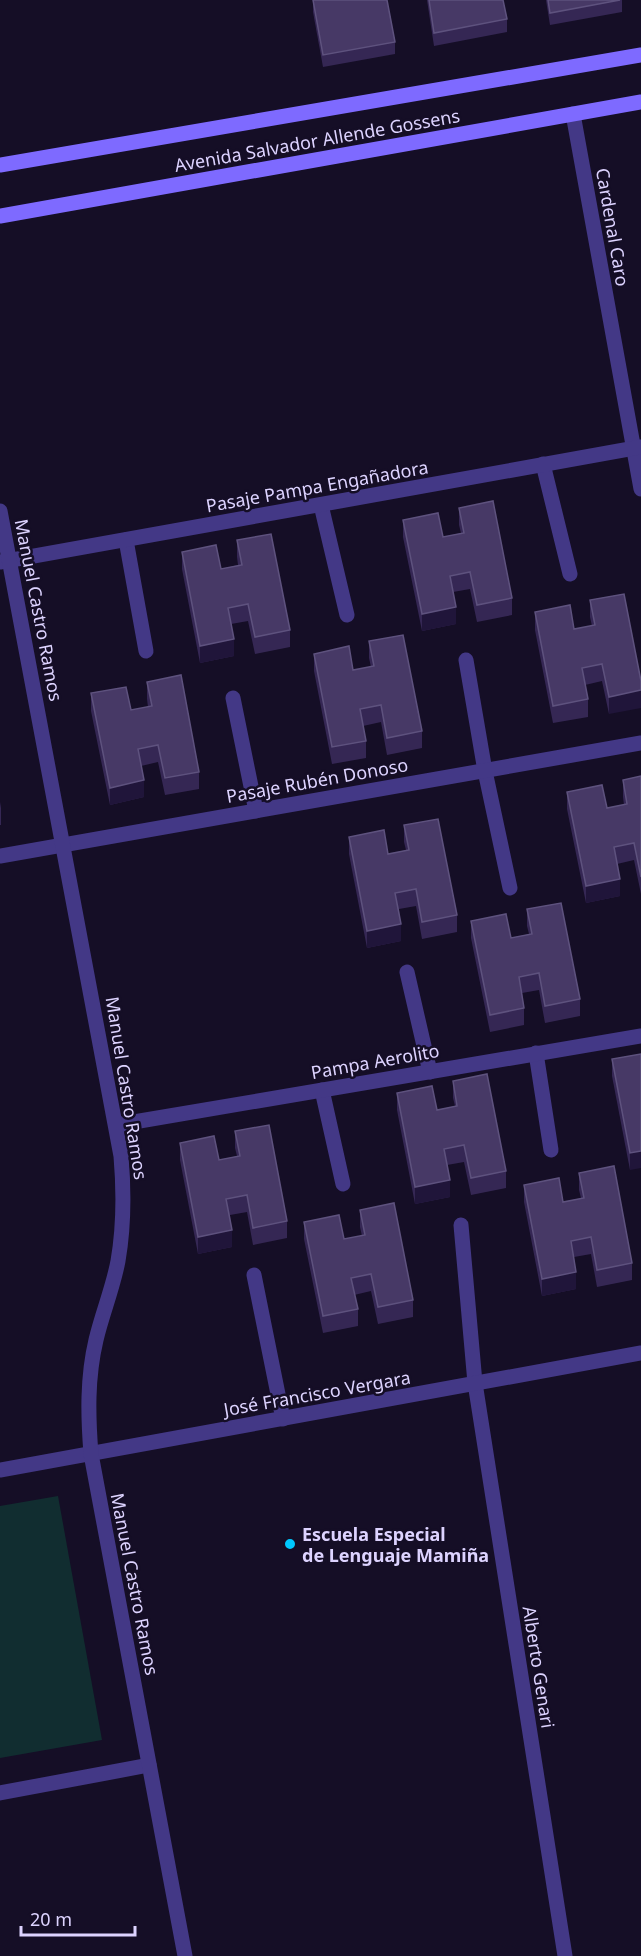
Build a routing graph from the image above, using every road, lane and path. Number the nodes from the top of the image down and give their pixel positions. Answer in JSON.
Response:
{"nodes":[{"id":1,"x":641,"y":55,"type":"edge"},
{"id":2,"x":641,"y":102,"type":"edge"},
{"id":3,"x":573,"y":114,"type":"junction"},
{"id":4,"x":0,"y":165,"type":"edge"},
{"id":5,"x":0,"y":216,"type":"edge"},
{"id":6,"x":637,"y":448,"type":"edge"},
{"id":7,"x":543,"y":464,"type":"junction"},
{"id":8,"x":641,"y":489,"type":"edge"},
{"id":9,"x":321,"y":505,"type":"junction"},
{"id":10,"x":0,"y":511,"type":"edge"},
{"id":11,"x":126,"y":540,"type":"junction"},
{"id":12,"x":5,"y":561,"type":"edge"},
{"id":13,"x":570,"y":574,"type":"dead end"},
{"id":14,"x":347,"y":615,"type":"dead end"},
{"id":15,"x":147,"y":651,"type":"dead end"},
{"id":16,"x":466,"y":660,"type":"dead end"},
{"id":17,"x":232,"y":698,"type":"dead end"},
{"id":18,"x":641,"y":743,"type":"edge"},
{"id":19,"x":485,"y":771,"type":"junction"},
{"id":20,"x":256,"y":811,"type":"junction"},
{"id":21,"x":65,"y":845,"type":"junction"},
{"id":22,"x":0,"y":856,"type":"edge"},
{"id":23,"x":510,"y":888,"type":"dead end"},
{"id":24,"x":406,"y":972,"type":"dead end"},
{"id":25,"x":641,"y":1036,"type":"edge"},
{"id":26,"x":536,"y":1053,"type":"junction"},
{"id":27,"x":429,"y":1072,"type":"junction"},
{"id":28,"x":322,"y":1090,"type":"junction"},
{"id":29,"x":116,"y":1125,"type":"junction"},
{"id":30,"x":551,"y":1150,"type":"dead end"},
{"id":31,"x":343,"y":1184,"type":"dead end"},
{"id":32,"x":461,"y":1225,"type":"dead end"},
{"id":33,"x":254,"y":1275,"type":"dead end"},
{"id":34,"x":641,"y":1353,"type":"edge"},
{"id":35,"x":475,"y":1383,"type":"junction"},
{"id":36,"x":283,"y":1419,"type":"junction"},
{"id":37,"x":91,"y":1454,"type":"junction"},
{"id":38,"x":0,"y":1470,"type":"edge"},
{"id":39,"x":149,"y":1765,"type":"junction"},
{"id":40,"x":0,"y":1793,"type":"edge"},
{"id":41,"x":184,"y":1956,"type":"edge"},
{"id":42,"x":564,"y":1956,"type":"edge"}],
"edges":[{"from":1,"to":4,"type":"main road","name":"Avenida Salvador Allende Gossens"},
{"from":2,"to":3,"type":"main road","name":"Avenida Salvador Allende Gossens"},
{"from":3,"to":5,"type":"main road","name":"Avenida Salvador Allende Gossens"},
{"from":3,"to":6,"type":"street","name":"Cardenal Caro"},
{"from":6,"to":7,"type":"street","name":"Pasaje Pampa Engañadora"},
{"from":6,"to":8,"type":"street","name":"Cardenal Caro"},
{"from":7,"to":9,"type":"street","name":"Pasaje Pampa Engañadora"},
{"from":7,"to":13,"type":"street"},
{"from":9,"to":11,"type":"street","name":"Pasaje Pampa Engañadora"},
{"from":9,"to":14,"type":"street"},
{"from":10,"to":12,"type":"street","name":"Manuel Castro Ramos"},
{"from":11,"to":12,"type":"street","name":"Pasaje Pampa Engañadora"},
{"from":11,"to":15,"type":"street"},
{"from":12,"to":21,"type":"street","name":"Manuel Castro Ramos"},
{"from":16,"to":19,"type":"street"},
{"from":17,"to":20,"type":"street"},
{"from":18,"to":19,"type":"street","name":"Pasaje Rubén Donoso"},
{"from":19,"to":20,"type":"street","name":"Pasaje Rubén Donoso"},
{"from":19,"to":23,"type":"street"},
{"from":20,"to":21,"type":"street","name":"Pasaje Rubén Donoso"},
{"from":21,"to":22,"type":"street","name":"Pasaje Rubén Donoso"},
{"from":21,"to":29,"type":"street","name":"Manuel Castro Ramos"},
{"from":24,"to":27,"type":"street"},
{"from":25,"to":26,"type":"street","name":"Pampa Aerolito"},
{"from":26,"to":27,"type":"street","name":"Pampa Aerolito"},
{"from":26,"to":30,"type":"street"},
{"from":27,"to":28,"type":"street","name":"Pampa Aerolito"},
{"from":28,"to":29,"type":"street","name":"Pampa Aerolito"},
{"from":28,"to":31,"type":"street"},
{"from":29,"to":37,"type":"street","name":"Manuel Castro Ramos"},
{"from":32,"to":35,"type":"street","name":"Alberto Genari"},
{"from":33,"to":36,"type":"street"},
{"from":34,"to":35,"type":"street","name":"José Francisco Vergara"},
{"from":35,"to":36,"type":"street","name":"José Francisco Vergara"},
{"from":35,"to":42,"type":"street","name":"Alberto Genari"},
{"from":36,"to":37,"type":"street","name":"José Francisco Vergara"},
{"from":37,"to":38,"type":"street","name":"José Francisco Vergara"},
{"from":37,"to":39,"type":"street","name":"Manuel Castro Ramos"},
{"from":39,"to":40,"type":"street"},
{"from":39,"to":41,"type":"street","name":"Manuel Castro Ramos"}]}
